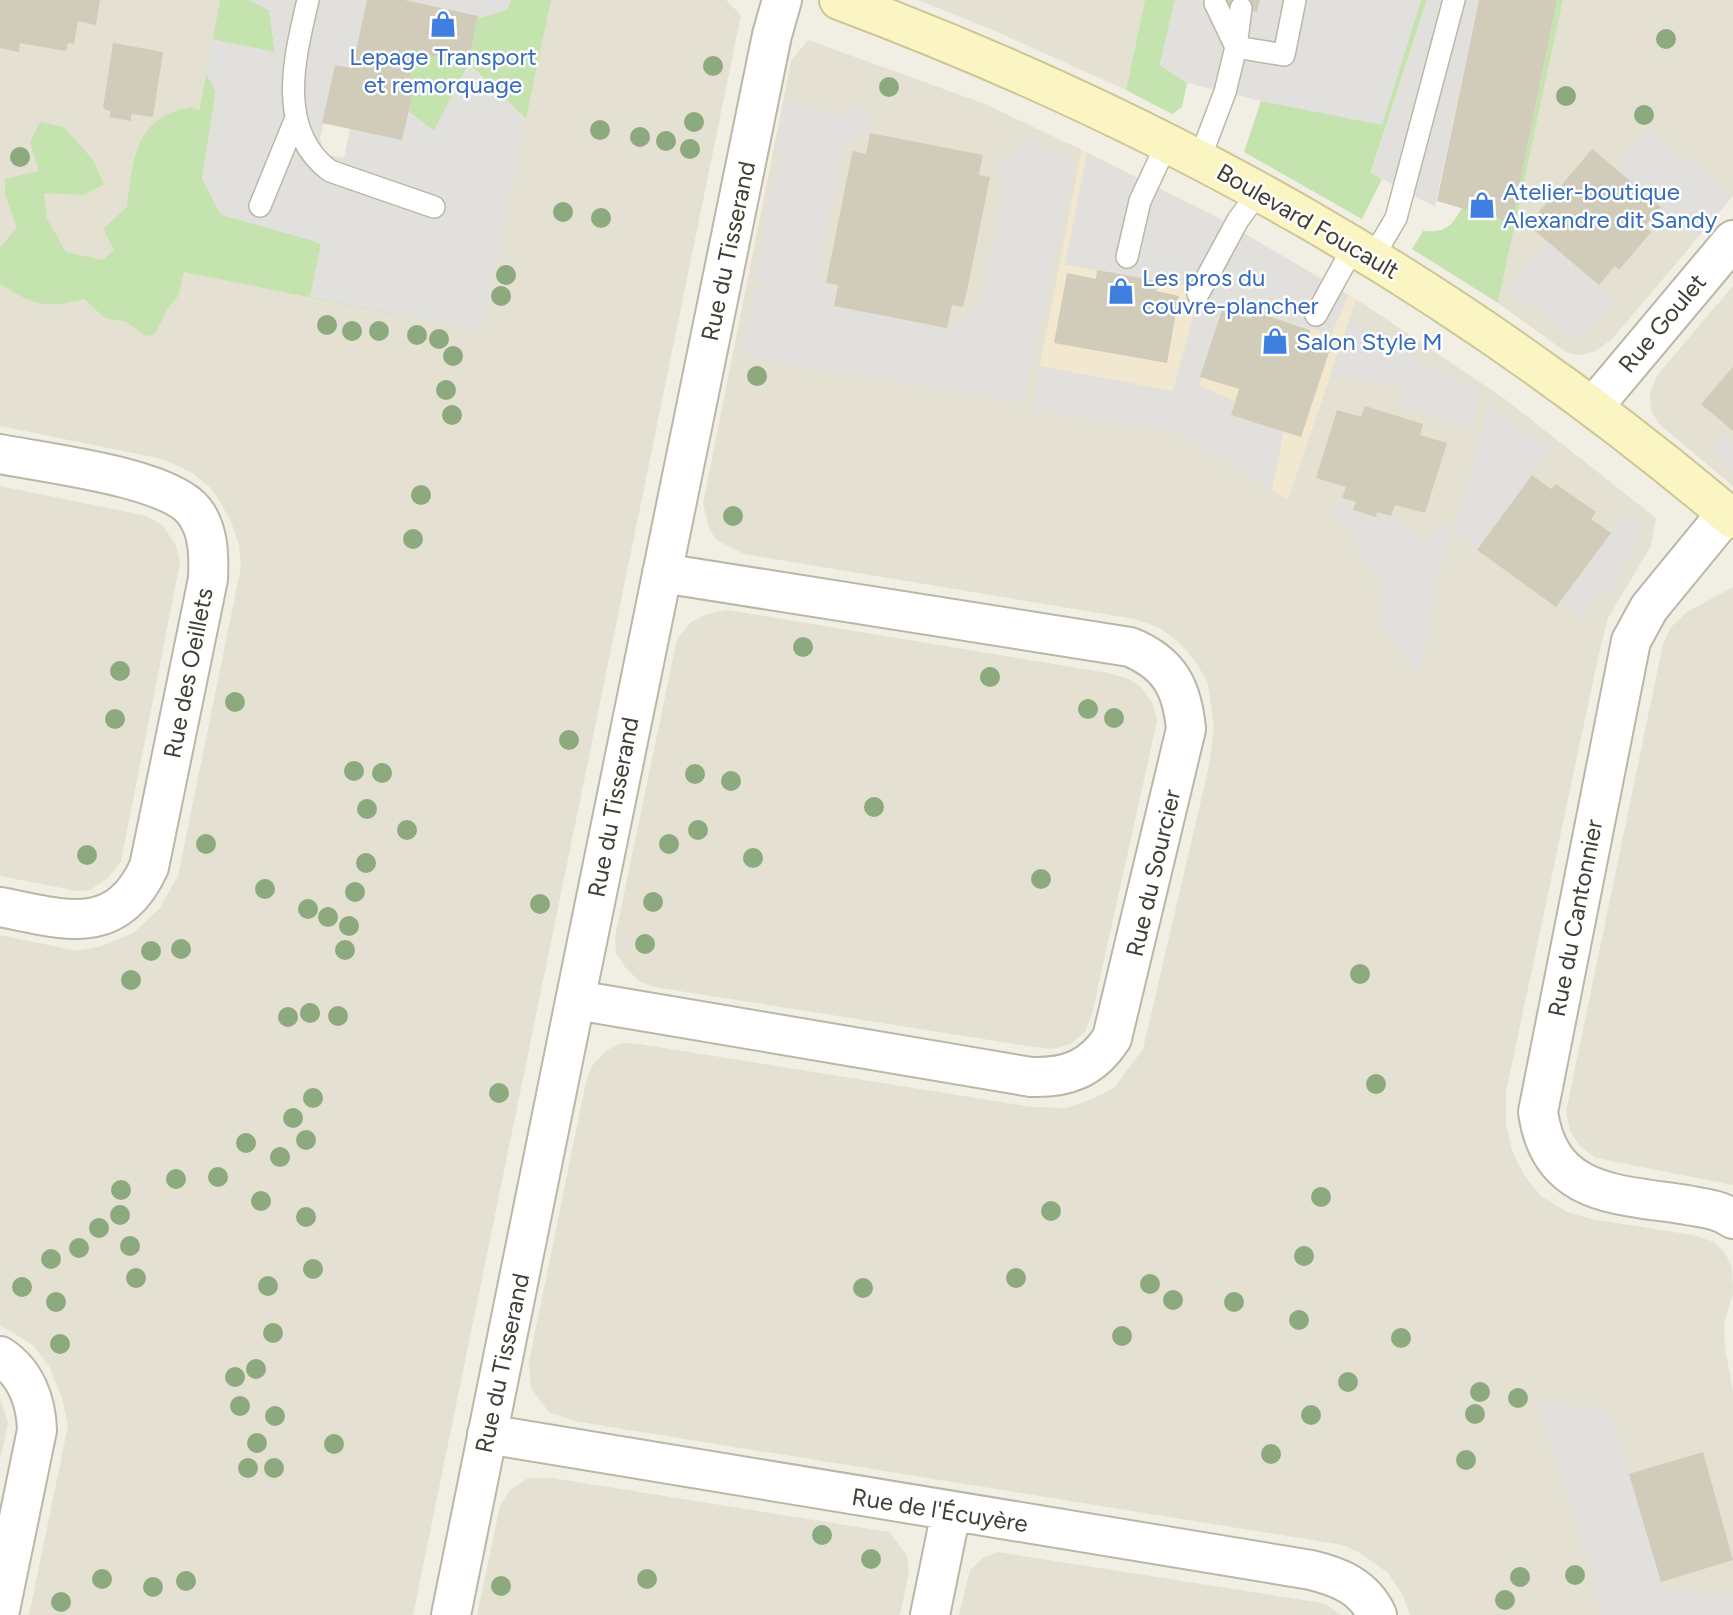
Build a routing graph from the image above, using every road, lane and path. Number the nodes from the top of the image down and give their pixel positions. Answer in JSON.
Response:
{"nodes":[{"id":1,"x":308,"y":0,"type":"edge"},
{"id":2,"x":782,"y":0,"type":"edge"},
{"id":3,"x":839,"y":0,"type":"edge"},
{"id":4,"x":1295,"y":0,"type":"edge"},
{"id":5,"x":1454,"y":0,"type":"edge"},
{"id":6,"x":1215,"y":3,"type":"dead end"},
{"id":7,"x":1241,"y":8,"type":"dead end"},
{"id":8,"x":1236,"y":47,"type":"junction"},
{"id":9,"x":296,"y":118,"type":"junction"},
{"id":10,"x":1184,"y":149,"type":"junction"},
{"id":11,"x":1260,"y":190,"type":"junction"},
{"id":12,"x":260,"y":206,"type":"dead end"},
{"id":13,"x":434,"y":207,"type":"dead end"},
{"id":14,"x":1733,"y":240,"type":"edge"},
{"id":15,"x":1363,"y":252,"type":"junction"},
{"id":16,"x":1127,"y":257,"type":"dead end"},
{"id":17,"x":1198,"y":295,"type":"dead end"},
{"id":18,"x":1316,"y":315,"type":"dead end"},
{"id":19,"x":1593,"y":407,"type":"junction"},
{"id":20,"x":0,"y":454,"type":"edge"},
{"id":21,"x":1730,"y":517,"type":"edge"},
{"id":22,"x":662,"y":573,"type":"junction"},
{"id":23,"x":0,"y":907,"type":"edge"},
{"id":24,"x":576,"y":1000,"type":"junction"},
{"id":25,"x":1733,"y":1219,"type":"edge"},
{"id":26,"x":0,"y":1356,"type":"edge"},
{"id":27,"x":487,"y":1434,"type":"junction"},
{"id":28,"x":951,"y":1512,"type":"junction"},
{"id":29,"x":0,"y":1610,"type":"edge"},
{"id":30,"x":450,"y":1615,"type":"edge"},
{"id":31,"x":930,"y":1615,"type":"edge"},
{"id":32,"x":1377,"y":1615,"type":"edge"}],
"edges":[{"from":1,"to":9,"type":"lane"},
{"from":2,"to":22,"type":"street","name":"Rue du Tisserand"},
{"from":3,"to":10,"type":"street","name":"Boulevard Foucault"},
{"from":4,"to":8,"type":"lane"},
{"from":5,"to":15,"type":"lane"},
{"from":6,"to":8,"type":"lane"},
{"from":7,"to":8,"type":"lane"},
{"from":8,"to":10,"type":"lane"},
{"from":9,"to":12,"type":"lane"},
{"from":9,"to":13,"type":"lane"},
{"from":10,"to":11,"type":"street","name":"Boulevard Foucault"},
{"from":10,"to":16,"type":"lane"},
{"from":11,"to":15,"type":"street","name":"Boulevard Foucault"},
{"from":11,"to":17,"type":"lane"},
{"from":14,"to":19,"type":"street","name":"Rue Goulet"},
{"from":15,"to":18,"type":"lane"},
{"from":15,"to":19,"type":"street","name":"Boulevard Foucault"},
{"from":19,"to":21,"type":"street","name":"Boulevard Foucault"},
{"from":20,"to":23,"type":"street","name":"Rue des Oeillets"},
{"from":21,"to":25,"type":"street","name":"Rue du Cantonnier"},
{"from":22,"to":24,"type":"street","name":"Rue du Tisserand"},
{"from":22,"to":24,"type":"street","name":"Rue du Sourcier"},
{"from":24,"to":27,"type":"street","name":"Rue du Tisserand"},
{"from":26,"to":29,"type":"street"},
{"from":27,"to":28,"type":"street","name":"Rue de l'Écuyère"},
{"from":27,"to":30,"type":"street","name":"Rue du Tisserand"},
{"from":28,"to":31,"type":"street"},
{"from":28,"to":32,"type":"street","name":"Rue de l'Écuyère"}]}
